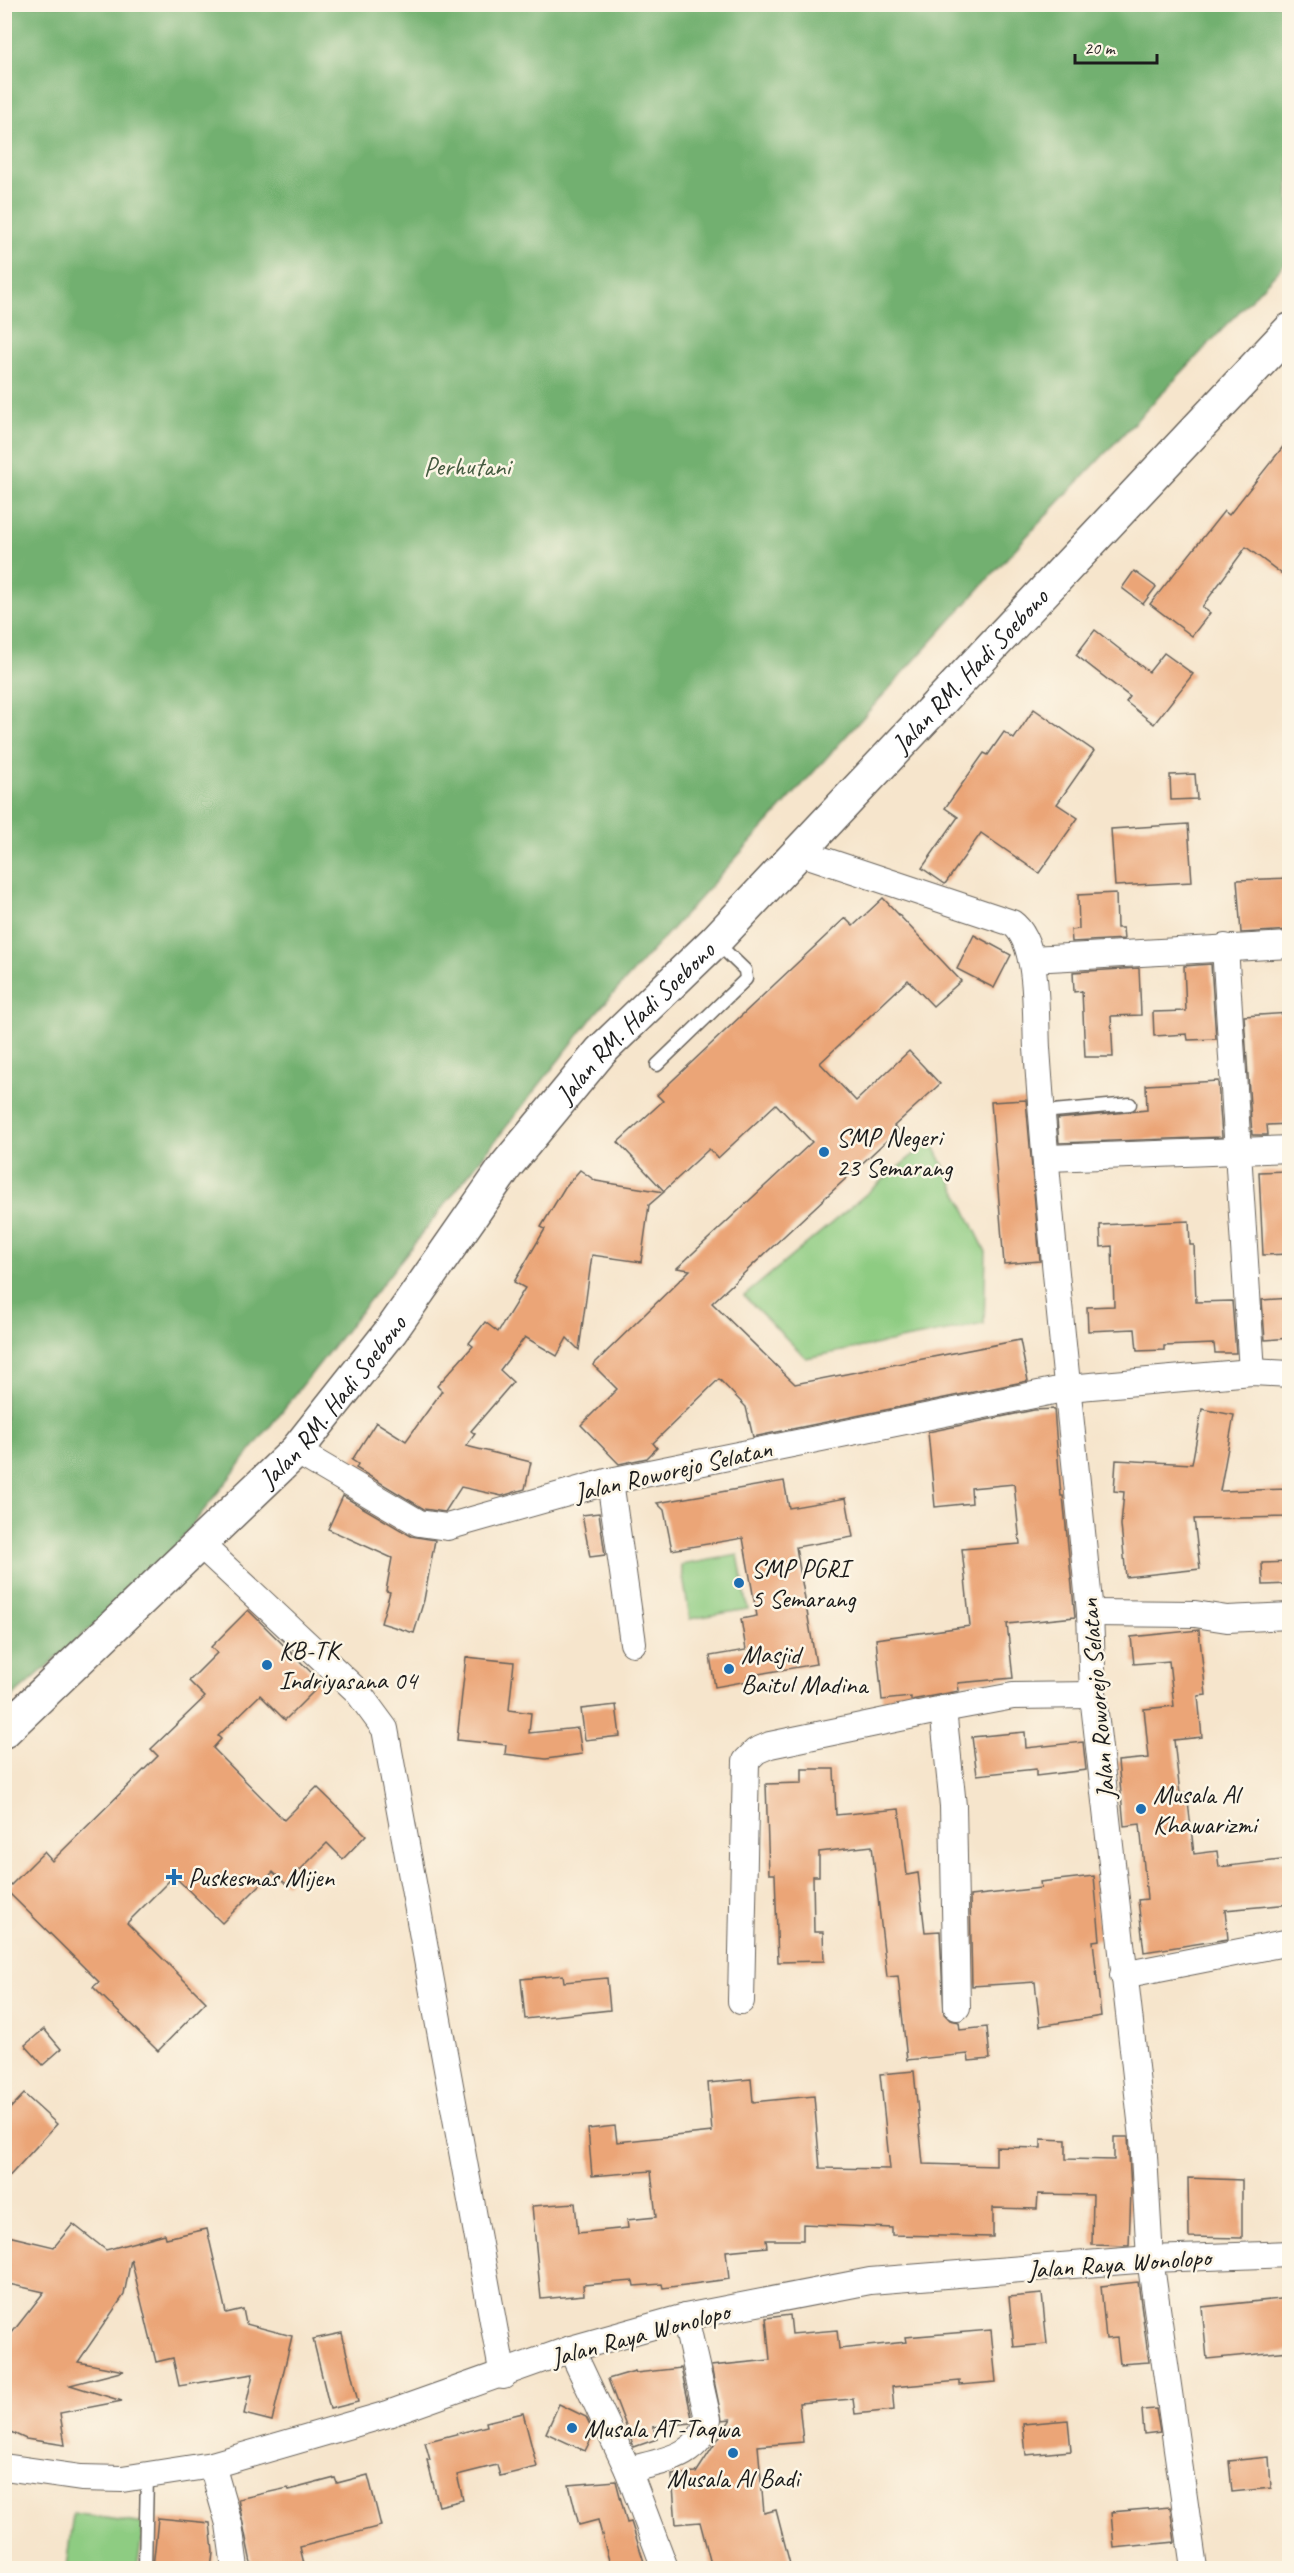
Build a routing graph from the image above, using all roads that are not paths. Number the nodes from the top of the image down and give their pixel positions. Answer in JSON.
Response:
{"nodes":[{"id":1,"x":1290,"y":330,"type":"edge"},
{"id":2,"x":800,"y":852,"type":"junction"},
{"id":3,"x":715,"y":941,"type":"junction"},
{"id":4,"x":1290,"y":945,"type":"edge"},
{"id":5,"x":1225,"y":947,"type":"junction"},
{"id":6,"x":1031,"y":959,"type":"junction"},
{"id":7,"x":657,"y":1065,"type":"dead end"},
{"id":8,"x":1130,"y":1104,"type":"dead end"},
{"id":9,"x":1042,"y":1112,"type":"junction"},
{"id":10,"x":1290,"y":1149,"type":"edge"},
{"id":11,"x":1236,"y":1151,"type":"junction"},
{"id":12,"x":1048,"y":1158,"type":"junction"},
{"id":13,"x":1252,"y":1372,"type":"junction"},
{"id":14,"x":1290,"y":1374,"type":"edge"},
{"id":15,"x":1068,"y":1388,"type":"junction"},
{"id":16,"x":296,"y":1451,"type":"junction"},
{"id":17,"x":610,"y":1481,"type":"junction"},
{"id":18,"x":201,"y":1545,"type":"junction"},
{"id":19,"x":1090,"y":1613,"type":"junction"},
{"id":20,"x":1290,"y":1616,"type":"edge"},
{"id":21,"x":633,"y":1643,"type":"dead end"},
{"id":22,"x":1093,"y":1695,"type":"junction"},
{"id":23,"x":943,"y":1709,"type":"junction"},
{"id":24,"x":4,"y":1731,"type":"edge"},
{"id":25,"x":1290,"y":1942,"type":"edge"},
{"id":26,"x":1123,"y":1975,"type":"junction"},
{"id":27,"x":741,"y":2001,"type":"dead end"},
{"id":28,"x":957,"y":2007,"type":"dead end"},
{"id":29,"x":1290,"y":2254,"type":"edge"},
{"id":30,"x":1150,"y":2259,"type":"junction"},
{"id":31,"x":685,"y":2317,"type":"junction"},
{"id":32,"x":571,"y":2349,"type":"junction"},
{"id":33,"x":502,"y":2376,"type":"junction"},
{"id":34,"x":213,"y":2465,"type":"junction"},
{"id":35,"x":4,"y":2467,"type":"edge"},
{"id":36,"x":628,"y":2470,"type":"junction"},
{"id":37,"x":147,"y":2476,"type":"junction"},
{"id":38,"x":146,"y":2568,"type":"edge"},
{"id":39,"x":235,"y":2568,"type":"edge"},
{"id":40,"x":665,"y":2568,"type":"edge"},
{"id":41,"x":1194,"y":2568,"type":"edge"}],
"edges":[{"from":1,"to":2,"type":"main road","name":"Jalan RM. Hadi Soebono"},
{"from":2,"to":3,"type":"main road","name":"Jalan RM. Hadi Soebono"},
{"from":2,"to":6,"type":"street","name":"Jalan Roworejo Selatan"},
{"from":3,"to":7,"type":"lane"},
{"from":3,"to":16,"type":"main road","name":"Jalan RM. Hadi Soebono"},
{"from":4,"to":5,"type":"street"},
{"from":5,"to":6,"type":"street"},
{"from":5,"to":11,"type":"street"},
{"from":6,"to":9,"type":"street","name":"Jalan Roworejo Selatan"},
{"from":8,"to":9,"type":"lane"},
{"from":9,"to":12,"type":"street","name":"Jalan Roworejo Selatan"},
{"from":10,"to":11,"type":"street"},
{"from":11,"to":12,"type":"street"},
{"from":11,"to":13,"type":"street"},
{"from":12,"to":15,"type":"street","name":"Jalan Roworejo Selatan"},
{"from":13,"to":14,"type":"street","name":"Jalan Roworejo Selatan"},
{"from":13,"to":15,"type":"street","name":"Jalan Roworejo Selatan"},
{"from":15,"to":17,"type":"street","name":"Jalan Roworejo Selatan"},
{"from":15,"to":19,"type":"street","name":"Jalan Roworejo Selatan"},
{"from":16,"to":17,"type":"street","name":"Jalan Roworejo Selatan"},
{"from":16,"to":18,"type":"main road","name":"Jalan RM. Hadi Soebono"},
{"from":17,"to":21,"type":"street"},
{"from":18,"to":24,"type":"main road","name":"Jalan RM. Hadi Soebono"},
{"from":18,"to":33,"type":"street"},
{"from":19,"to":20,"type":"street"},
{"from":19,"to":22,"type":"street","name":"Jalan Roworejo Selatan"},
{"from":22,"to":23,"type":"street"},
{"from":22,"to":26,"type":"street","name":"Jalan Roworejo Selatan"},
{"from":23,"to":27,"type":"street"},
{"from":23,"to":28,"type":"street"},
{"from":25,"to":26,"type":"street"},
{"from":26,"to":30,"type":"street","name":"Jalan Roworejo Selatan"},
{"from":29,"to":30,"type":"street","name":"Jalan Raya Wonolopo"},
{"from":30,"to":31,"type":"street","name":"Jalan Raya Wonolopo"},
{"from":30,"to":41,"type":"street","name":"Jalan Roworejo Selatan"},
{"from":31,"to":32,"type":"street","name":"Jalan Raya Wonolopo"},
{"from":31,"to":36,"type":"street"},
{"from":32,"to":33,"type":"street","name":"Jalan Raya Wonolopo"},
{"from":32,"to":36,"type":"street"},
{"from":33,"to":34,"type":"street","name":"Jalan Raya Wonolopo"},
{"from":34,"to":37,"type":"street","name":"Jalan Raya Wonolopo"},
{"from":34,"to":39,"type":"street"},
{"from":35,"to":37,"type":"street","name":"Jalan Raya Wonolopo"},
{"from":36,"to":40,"type":"street"},
{"from":37,"to":38,"type":"lane"}]}
